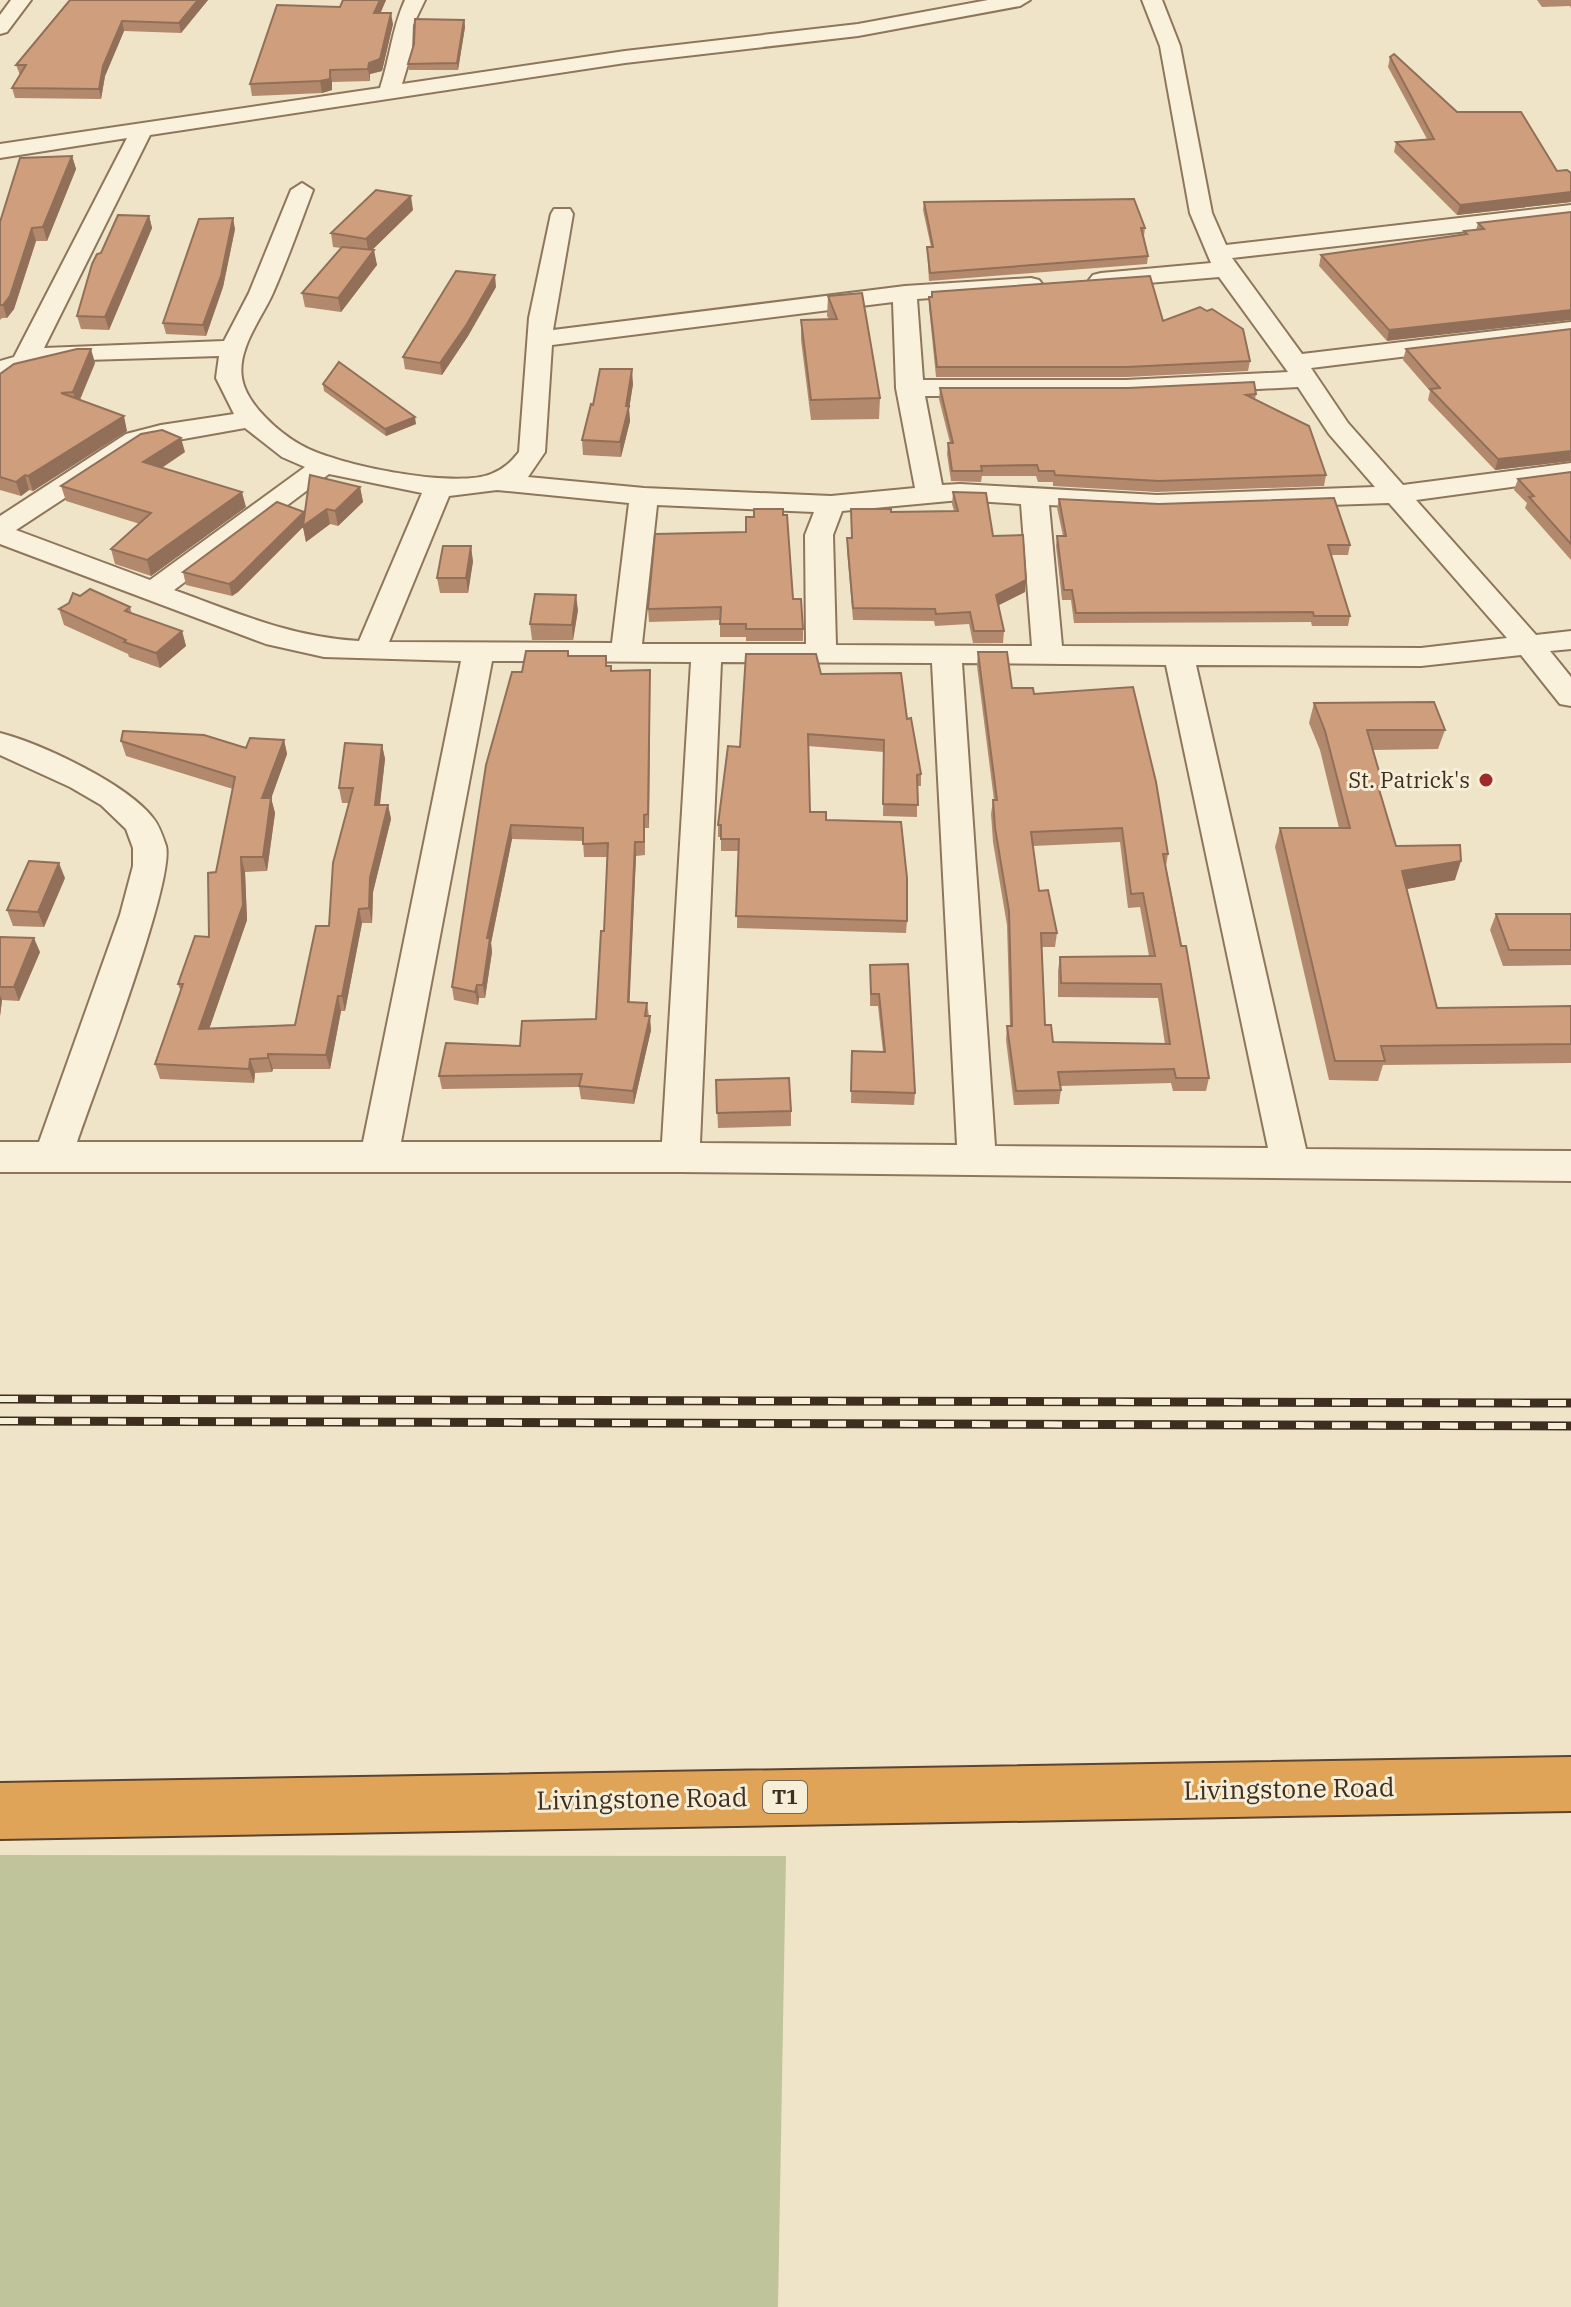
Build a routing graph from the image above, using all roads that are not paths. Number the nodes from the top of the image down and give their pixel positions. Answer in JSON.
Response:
{"nodes":[{"id":1,"x":21,"y":0,"type":"edge"},
{"id":2,"x":415,"y":0,"type":"edge"},
{"id":3,"x":1020,"y":0,"type":"edge"},
{"id":4,"x":1152,"y":0,"type":"edge"},
{"id":5,"x":0,"y":28,"type":"edge"},
{"id":6,"x":389,"y":92,"type":"junction"},
{"id":7,"x":142,"y":130,"type":"junction"},
{"id":8,"x":0,"y":151,"type":"edge"},
{"id":9,"x":302,"y":190,"type":"dead end"},
{"id":10,"x":1571,"y":212,"type":"edge"},
{"id":11,"x":562,"y":214,"type":"dead end"},
{"id":12,"x":1221,"y":261,"type":"junction"},
{"id":13,"x":1079,"y":281,"type":"edge"},
{"id":14,"x":1048,"y":283,"type":"edge"},
{"id":15,"x":905,"y":293,"type":"junction"},
{"id":16,"x":1571,"y":329,"type":"edge"},
{"id":17,"x":541,"y":339,"type":"junction"},
{"id":18,"x":233,"y":348,"type":"junction"},
{"id":19,"x":26,"y":359,"type":"junction"},
{"id":20,"x":0,"y":369,"type":"edge"},
{"id":21,"x":1299,"y":371,"type":"junction"},
{"id":22,"x":909,"y":388,"type":"junction"},
{"id":23,"x":250,"y":419,"type":"junction"},
{"id":24,"x":324,"y":465,"type":"junction"},
{"id":25,"x":1571,"y":471,"type":"edge"},
{"id":26,"x":497,"y":482,"type":"junction"},
{"id":27,"x":438,"y":488,"type":"junction"},
{"id":28,"x":930,"y":493,"type":"junction"},
{"id":29,"x":1397,"y":494,"type":"junction"},
{"id":30,"x":644,"y":496,"type":"junction"},
{"id":31,"x":1034,"y":496,"type":"junction"},
{"id":32,"x":831,"y":504,"type":"junction"},
{"id":33,"x":0,"y":531,"type":"edge"},
{"id":34,"x":151,"y":593,"type":"junction"},
{"id":35,"x":1571,"y":640,"type":"edge"},
{"id":36,"x":1531,"y":647,"type":"junction"},
{"id":37,"x":370,"y":651,"type":"junction"},
{"id":38,"x":478,"y":653,"type":"junction"},
{"id":39,"x":626,"y":653,"type":"junction"},
{"id":40,"x":706,"y":653,"type":"junction"},
{"id":41,"x":821,"y":653,"type":"junction"},
{"id":42,"x":1048,"y":653,"type":"junction"},
{"id":43,"x":946,"y":654,"type":"junction"},
{"id":44,"x":1179,"y":656,"type":"junction"},
{"id":45,"x":1571,"y":697,"type":"edge"},
{"id":46,"x":0,"y":743,"type":"edge"},
{"id":47,"x":53,"y":1156,"type":"junction"},
{"id":48,"x":0,"y":1157,"type":"edge"},
{"id":49,"x":379,"y":1157,"type":"junction"},
{"id":50,"x":680,"y":1157,"type":"junction"},
{"id":51,"x":977,"y":1160,"type":"junction"},
{"id":52,"x":1290,"y":1164,"type":"junction"},
{"id":53,"x":1571,"y":1166,"type":"edge"},
{"id":54,"x":1571,"y":1784,"type":"edge"},
{"id":55,"x":0,"y":1811,"type":"edge"}],
"edges":[{"from":1,"to":5,"type":"street"},
{"from":2,"to":6,"type":"street"},
{"from":3,"to":6,"type":"street"},
{"from":4,"to":12,"type":"street"},
{"from":6,"to":7,"type":"street"},
{"from":7,"to":8,"type":"street"},
{"from":7,"to":19,"type":"street"},
{"from":9,"to":18,"type":"street"},
{"from":10,"to":12,"type":"street"},
{"from":11,"to":17,"type":"street"},
{"from":12,"to":13,"type":"street"},
{"from":12,"to":21,"type":"street"},
{"from":14,"to":15,"type":"street"},
{"from":15,"to":17,"type":"street"},
{"from":15,"to":22,"type":"street"},
{"from":16,"to":21,"type":"street"},
{"from":17,"to":26,"type":"street"},
{"from":18,"to":19,"type":"street"},
{"from":18,"to":23,"type":"street"},
{"from":19,"to":20,"type":"street"},
{"from":21,"to":22,"type":"street"},
{"from":21,"to":29,"type":"street"},
{"from":22,"to":28,"type":"street"},
{"from":23,"to":24,"type":"street"},
{"from":23,"to":33,"type":"street"},
{"from":24,"to":27,"type":"street"},
{"from":24,"to":34,"type":"street"},
{"from":25,"to":29,"type":"street"},
{"from":26,"to":27,"type":"street"},
{"from":26,"to":30,"type":"street"},
{"from":27,"to":37,"type":"street"},
{"from":28,"to":31,"type":"street"},
{"from":28,"to":32,"type":"street"},
{"from":29,"to":31,"type":"street"},
{"from":29,"to":36,"type":"street"},
{"from":30,"to":32,"type":"street"},
{"from":30,"to":39,"type":"street"},
{"from":31,"to":42,"type":"street"},
{"from":32,"to":41,"type":"street"},
{"from":33,"to":34,"type":"street"},
{"from":34,"to":37,"type":"street"},
{"from":35,"to":36,"type":"street"},
{"from":36,"to":44,"type":"street"},
{"from":36,"to":45,"type":"street"},
{"from":37,"to":38,"type":"street"},
{"from":38,"to":39,"type":"street"},
{"from":38,"to":49,"type":"street"},
{"from":39,"to":40,"type":"street"},
{"from":40,"to":41,"type":"street"},
{"from":40,"to":50,"type":"street"},
{"from":41,"to":43,"type":"street"},
{"from":42,"to":43,"type":"street"},
{"from":42,"to":44,"type":"street"},
{"from":43,"to":51,"type":"street"},
{"from":44,"to":52,"type":"street"},
{"from":46,"to":47,"type":"street"},
{"from":47,"to":48,"type":"street"},
{"from":47,"to":49,"type":"street"},
{"from":49,"to":50,"type":"street"},
{"from":50,"to":51,"type":"street"},
{"from":51,"to":52,"type":"street"},
{"from":52,"to":53,"type":"street"},
{"from":54,"to":55,"type":"highway","name":"Livingstone Road","number":"T1"}]}
